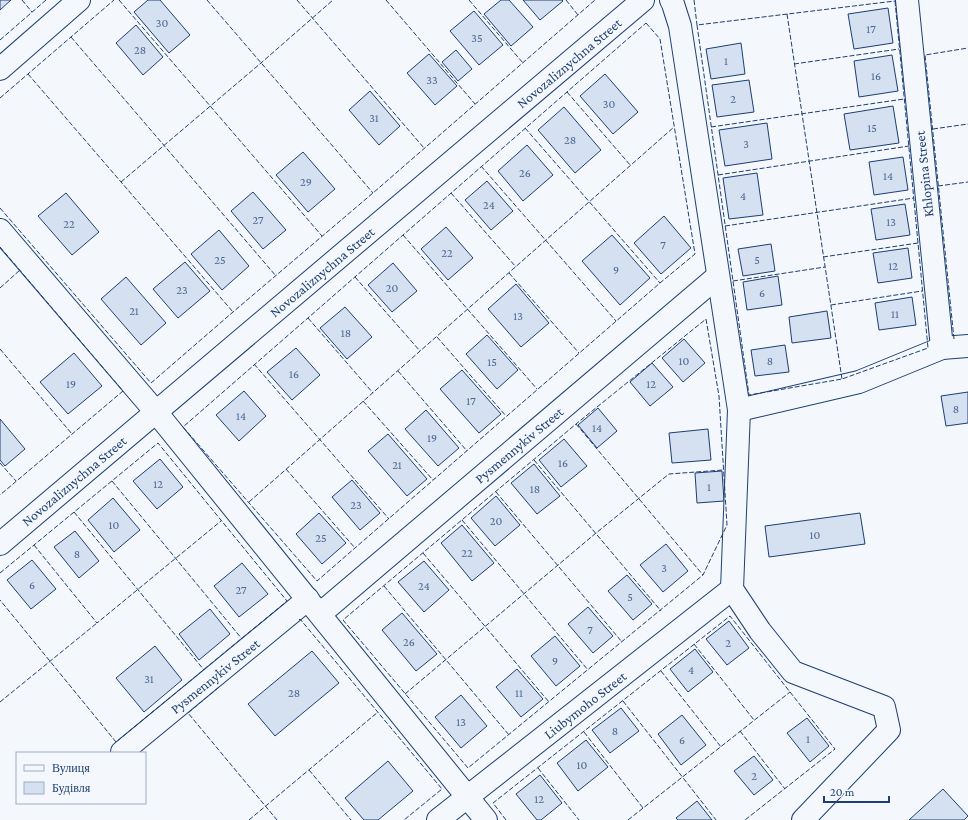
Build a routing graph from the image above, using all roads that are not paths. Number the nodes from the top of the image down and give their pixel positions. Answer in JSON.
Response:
{"nodes":[{"id":1,"x":79,"y":0,"type":"edge"},
{"id":2,"x":643,"y":0,"type":"edge"},
{"id":3,"x":671,"y":0,"type":"edge"},
{"id":4,"x":907,"y":0,"type":"edge"},
{"id":5,"x":0,"y":69,"type":"edge"},
{"id":6,"x":0,"y":230,"type":"edge"},
{"id":7,"x":718,"y":276,"type":"junction"},
{"id":8,"x":968,"y":346,"type":"edge"},
{"id":9,"x":942,"y":348,"type":"junction"},
{"id":10,"x":739,"y":410,"type":"junction"},
{"id":11,"x":156,"y":412,"type":"junction"},
{"id":12,"x":0,"y":544,"type":"edge"},
{"id":13,"x":732,"y":589,"type":"junction"},
{"id":14,"x":314,"y":607,"type":"junction"},
{"id":15,"x":122,"y":752,"type":"dead end"},
{"id":16,"x":468,"y":797,"type":"junction"},
{"id":17,"x":438,"y":820,"type":"edge"},
{"id":18,"x":486,"y":820,"type":"edge"},
{"id":19,"x":803,"y":820,"type":"edge"}],
"edges":[{"from":1,"to":5,"type":"street"},
{"from":2,"to":11,"type":"street","name":"Novozaliznychna Street"},
{"from":3,"to":7,"type":"street"},
{"from":4,"to":9,"type":"street","name":"Khlopina Street"},
{"from":6,"to":11,"type":"street"},
{"from":7,"to":10,"type":"street"},
{"from":7,"to":14,"type":"street","name":"Pysmennykiv Street"},
{"from":8,"to":9,"type":"street"},
{"from":9,"to":10,"type":"street"},
{"from":10,"to":13,"type":"street"},
{"from":11,"to":12,"type":"street","name":"Novozaliznychna Street"},
{"from":11,"to":14,"type":"street"},
{"from":13,"to":16,"type":"street","name":"Liubymoho Street"},
{"from":13,"to":19,"type":"street"},
{"from":14,"to":15,"type":"street","name":"Pysmennykiv Street"},
{"from":14,"to":16,"type":"street"},
{"from":16,"to":17,"type":"street","name":"Liubymoho Street"},
{"from":16,"to":18,"type":"street"}]}
